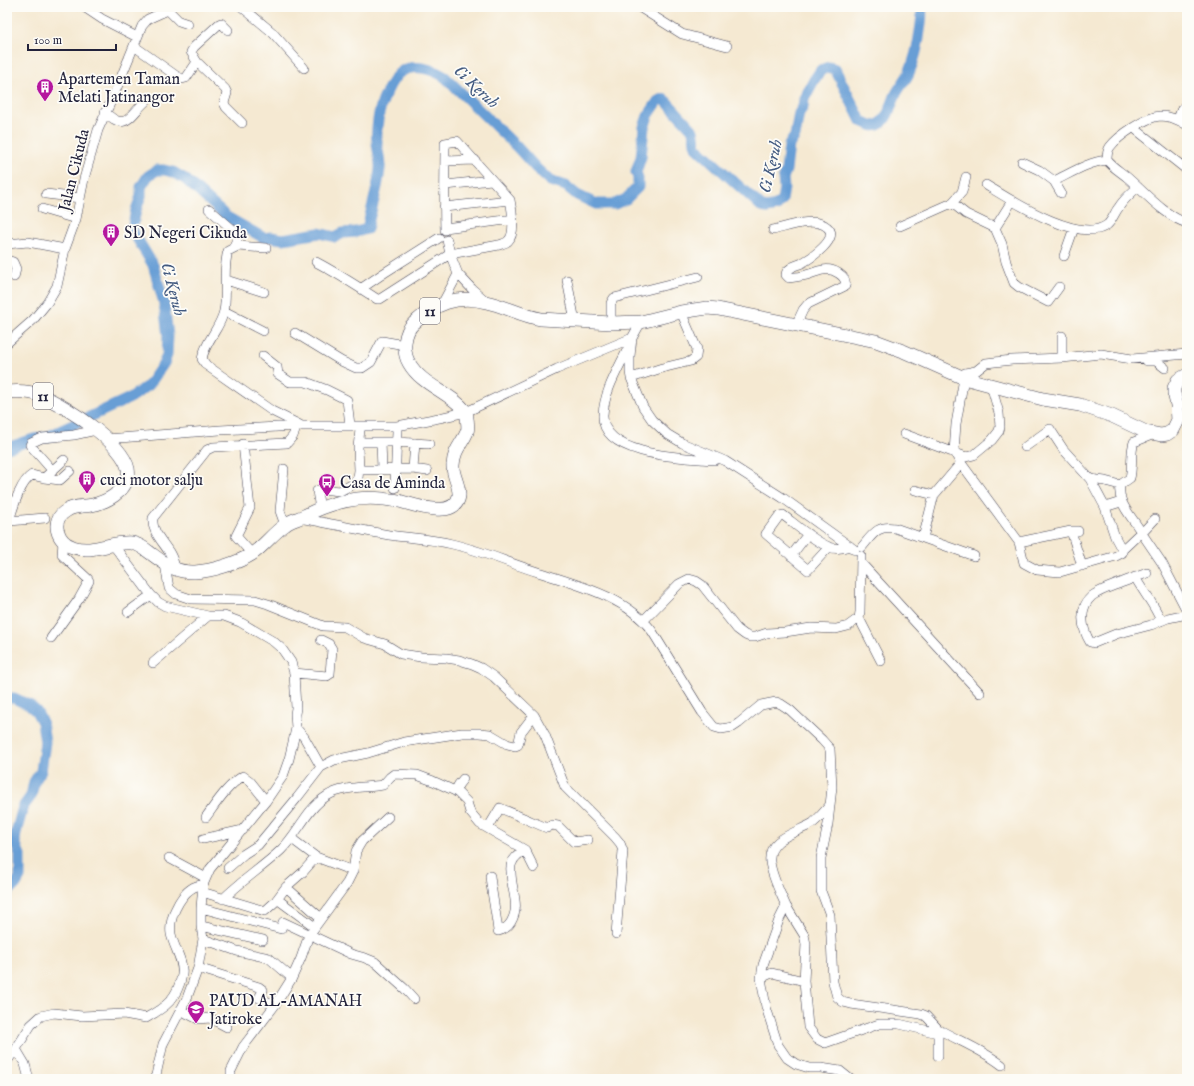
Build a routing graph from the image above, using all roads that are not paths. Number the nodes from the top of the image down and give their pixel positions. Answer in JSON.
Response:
{"nodes":[{"id":1,"x":84,"y":7,"type":"edge"},
{"id":2,"x":242,"y":7,"type":"edge"},
{"id":3,"x":639,"y":7,"type":"edge"},
{"id":4,"x":169,"y":9,"type":"edge"},
{"id":5,"x":188,"y":24,"type":"dead end"},
{"id":6,"x":228,"y":30,"type":"dead end"},
{"id":7,"x":136,"y":42,"type":"junction"},
{"id":8,"x":727,"y":46,"type":"dead end"},
{"id":9,"x":197,"y":62,"type":"junction"},
{"id":10,"x":304,"y":68,"type":"dead end"},
{"id":11,"x":146,"y":101,"type":"dead end"},
{"id":12,"x":1187,"y":105,"type":"edge"},
{"id":13,"x":105,"y":112,"type":"junction"},
{"id":14,"x":242,"y":123,"type":"dead end"},
{"id":15,"x":1183,"y":123,"type":"edge"},
{"id":16,"x":1134,"y":128,"type":"junction"},
{"id":17,"x":475,"y":160,"type":"junction"},
{"id":18,"x":1107,"y":160,"type":"junction"},
{"id":19,"x":445,"y":162,"type":"junction"},
{"id":20,"x":1022,"y":162,"type":"dead end"},
{"id":21,"x":1187,"y":170,"type":"edge"},
{"id":22,"x":966,"y":177,"type":"dead end"},
{"id":23,"x":491,"y":180,"type":"junction"},
{"id":24,"x":1054,"y":181,"type":"junction"},
{"id":25,"x":986,"y":184,"type":"dead end"},
{"id":26,"x":446,"y":185,"type":"junction"},
{"id":27,"x":1138,"y":187,"type":"junction"},
{"id":28,"x":1061,"y":193,"type":"dead end"},
{"id":29,"x":46,"y":194,"type":"dead end"},
{"id":30,"x":80,"y":198,"type":"junction"},
{"id":31,"x":510,"y":200,"type":"junction"},
{"id":32,"x":1012,"y":201,"type":"junction"},
{"id":33,"x":952,"y":203,"type":"junction"},
{"id":34,"x":444,"y":207,"type":"junction"},
{"id":35,"x":42,"y":209,"type":"dead end"},
{"id":36,"x":209,"y":209,"type":"dead end"},
{"id":37,"x":76,"y":219,"type":"junction"},
{"id":38,"x":513,"y":219,"type":"junction"},
{"id":39,"x":1187,"y":223,"type":"edge"},
{"id":40,"x":900,"y":226,"type":"dead end"},
{"id":41,"x":995,"y":228,"type":"junction"},
{"id":42,"x":1074,"y":228,"type":"junction"},
{"id":43,"x":773,"y":230,"type":"dead end"},
{"id":44,"x":444,"y":234,"type":"junction"},
{"id":45,"x":7,"y":244,"type":"edge"},
{"id":46,"x":233,"y":248,"type":"junction"},
{"id":47,"x":266,"y":248,"type":"dead end"},
{"id":48,"x":66,"y":250,"type":"junction"},
{"id":49,"x":450,"y":254,"type":"junction"},
{"id":50,"x":1064,"y":256,"type":"dead end"},
{"id":51,"x":7,"y":260,"type":"edge"},
{"id":52,"x":316,"y":262,"type":"dead end"},
{"id":53,"x":458,"y":274,"type":"junction"},
{"id":54,"x":14,"y":277,"type":"dead end"},
{"id":55,"x":698,"y":278,"type":"dead end"},
{"id":56,"x":226,"y":280,"type":"junction"},
{"id":57,"x":567,"y":280,"type":"dead end"},
{"id":58,"x":1059,"y":287,"type":"dead end"},
{"id":59,"x":362,"y":288,"type":"junction"},
{"id":60,"x":264,"y":292,"type":"dead end"},
{"id":61,"x":487,"y":302,"type":"junction"},
{"id":62,"x":442,"y":304,"type":"junction"},
{"id":63,"x":224,"y":311,"type":"junction"},
{"id":64,"x":681,"y":312,"type":"junction"},
{"id":65,"x":575,"y":321,"type":"junction"},
{"id":66,"x":641,"y":322,"type":"junction"},
{"id":67,"x":611,"y":323,"type":"junction"},
{"id":68,"x":796,"y":325,"type":"junction"},
{"id":69,"x":263,"y":331,"type":"dead end"},
{"id":70,"x":295,"y":333,"type":"dead end"},
{"id":71,"x":1062,"y":336,"type":"dead end"},
{"id":72,"x":632,"y":338,"type":"junction"},
{"id":73,"x":7,"y":343,"type":"edge"},
{"id":74,"x":405,"y":346,"type":"junction"},
{"id":75,"x":1187,"y":354,"type":"edge"},
{"id":76,"x":263,"y":356,"type":"dead end"},
{"id":77,"x":1062,"y":358,"type":"junction"},
{"id":78,"x":1132,"y":359,"type":"junction"},
{"id":79,"x":1166,"y":368,"type":"dead end"},
{"id":80,"x":1187,"y":375,"type":"edge"},
{"id":81,"x":963,"y":377,"type":"junction"},
{"id":82,"x":631,"y":378,"type":"junction"},
{"id":83,"x":991,"y":385,"type":"junction"},
{"id":84,"x":7,"y":392,"type":"edge"},
{"id":85,"x":466,"y":412,"type":"junction"},
{"id":86,"x":1182,"y":416,"type":"edge"},
{"id":87,"x":350,"y":425,"type":"junction"},
{"id":88,"x":300,"y":426,"type":"junction"},
{"id":89,"x":95,"y":429,"type":"junction"},
{"id":90,"x":360,"y":430,"type":"dead end"},
{"id":91,"x":397,"y":430,"type":"dead end"},
{"id":92,"x":904,"y":434,"type":"dead end"},
{"id":93,"x":1154,"y":434,"type":"junction"},
{"id":94,"x":107,"y":439,"type":"junction"},
{"id":95,"x":359,"y":442,"type":"junction"},
{"id":96,"x":381,"y":442,"type":"junction"},
{"id":97,"x":397,"y":442,"type":"junction"},
{"id":98,"x":415,"y":443,"type":"junction"},
{"id":99,"x":243,"y":444,"type":"junction"},
{"id":100,"x":430,"y":444,"type":"dead end"},
{"id":101,"x":1025,"y":447,"type":"dead end"},
{"id":102,"x":954,"y":452,"type":"junction"},
{"id":103,"x":64,"y":460,"type":"dead end"},
{"id":104,"x":725,"y":461,"type":"junction"},
{"id":105,"x":961,"y":463,"type":"junction"},
{"id":106,"x":284,"y":469,"type":"dead end"},
{"id":107,"x":397,"y":469,"type":"junction"},
{"id":108,"x":413,"y":469,"type":"junction"},
{"id":109,"x":52,"y":470,"type":"junction"},
{"id":110,"x":359,"y":470,"type":"junction"},
{"id":111,"x":382,"y":470,"type":"junction"},
{"id":112,"x":70,"y":472,"type":"dead end"},
{"id":113,"x":427,"y":472,"type":"dead end"},
{"id":114,"x":44,"y":478,"type":"junction"},
{"id":115,"x":1090,"y":479,"type":"junction"},
{"id":116,"x":1120,"y":485,"type":"junction"},
{"id":117,"x":395,"y":488,"type":"dead end"},
{"id":118,"x":915,"y":490,"type":"dead end"},
{"id":119,"x":934,"y":495,"type":"junction"},
{"id":120,"x":1121,"y":502,"type":"junction"},
{"id":121,"x":1105,"y":507,"type":"junction"},
{"id":122,"x":320,"y":509,"type":"junction"},
{"id":123,"x":45,"y":518,"type":"dead end"},
{"id":124,"x":297,"y":518,"type":"junction"},
{"id":125,"x":1155,"y":519,"type":"dead end"},
{"id":126,"x":285,"y":525,"type":"junction"},
{"id":127,"x":1141,"y":532,"type":"junction"},
{"id":128,"x":808,"y":534,"type":"junction"},
{"id":129,"x":924,"y":538,"type":"junction"},
{"id":130,"x":63,"y":542,"type":"junction"},
{"id":131,"x":1019,"y":542,"type":"junction"},
{"id":132,"x":114,"y":546,"type":"junction"},
{"id":133,"x":829,"y":547,"type":"junction"},
{"id":134,"x":1122,"y":550,"type":"junction"},
{"id":135,"x":858,"y":552,"type":"junction"},
{"id":136,"x":252,"y":554,"type":"junction"},
{"id":137,"x":791,"y":556,"type":"junction"},
{"id":138,"x":974,"y":556,"type":"dead end"},
{"id":139,"x":1082,"y":566,"type":"junction"},
{"id":140,"x":171,"y":567,"type":"junction"},
{"id":141,"x":1147,"y":573,"type":"dead end"},
{"id":142,"x":1135,"y":577,"type":"junction"},
{"id":143,"x":151,"y":595,"type":"junction"},
{"id":144,"x":128,"y":612,"type":"dead end"},
{"id":145,"x":1187,"y":613,"type":"edge"},
{"id":146,"x":208,"y":616,"type":"junction"},
{"id":147,"x":859,"y":618,"type":"junction"},
{"id":148,"x":644,"y":620,"type":"junction"},
{"id":149,"x":1161,"y":621,"type":"junction"},
{"id":150,"x":51,"y":638,"type":"dead end"},
{"id":151,"x":321,"y":640,"type":"dead end"},
{"id":152,"x":881,"y":661,"type":"dead end"},
{"id":153,"x":153,"y":663,"type":"dead end"},
{"id":154,"x":294,"y":673,"type":"junction"},
{"id":155,"x":980,"y":693,"type":"dead end"},
{"id":156,"x":534,"y":715,"type":"junction"},
{"id":157,"x":296,"y":728,"type":"junction"},
{"id":158,"x":320,"y":767,"type":"junction"},
{"id":159,"x":463,"y":780,"type":"dead end"},
{"id":160,"x":455,"y":792,"type":"junction"},
{"id":161,"x":266,"y":801,"type":"junction"},
{"id":162,"x":830,"y":805,"type":"junction"},
{"id":163,"x":206,"y":817,"type":"dead end"},
{"id":164,"x":388,"y":817,"type":"dead end"},
{"id":165,"x":488,"y":828,"type":"junction"},
{"id":166,"x":243,"y":830,"type":"junction"},
{"id":167,"x":292,"y":838,"type":"junction"},
{"id":168,"x":203,"y":839,"type":"dead end"},
{"id":169,"x":588,"y":840,"type":"dead end"},
{"id":170,"x":525,"y":850,"type":"junction"},
{"id":171,"x":316,"y":857,"type":"junction"},
{"id":172,"x":169,"y":858,"type":"dead end"},
{"id":173,"x":228,"y":868,"type":"dead end"},
{"id":174,"x":534,"y":868,"type":"dead end"},
{"id":175,"x":353,"y":871,"type":"junction"},
{"id":176,"x":490,"y":876,"type":"dead end"},
{"id":177,"x":204,"y":885,"type":"junction"},
{"id":178,"x":286,"y":888,"type":"junction"},
{"id":179,"x":222,"y":899,"type":"junction"},
{"id":180,"x":277,"y":899,"type":"junction"},
{"id":181,"x":786,"y":906,"type":"junction"},
{"id":182,"x":201,"y":908,"type":"junction"},
{"id":183,"x":322,"y":918,"type":"junction"},
{"id":184,"x":201,"y":926,"type":"junction"},
{"id":185,"x":315,"y":927,"type":"junction"},
{"id":186,"x":616,"y":934,"type":"dead end"},
{"id":187,"x":309,"y":935,"type":"junction"},
{"id":188,"x":203,"y":939,"type":"junction"},
{"id":189,"x":263,"y":940,"type":"dead end"},
{"id":190,"x":198,"y":968,"type":"junction"},
{"id":191,"x":292,"y":978,"type":"junction"},
{"id":192,"x":761,"y":978,"type":"junction"},
{"id":193,"x":804,"y":981,"type":"junction"},
{"id":194,"x":414,"y":999,"type":"dead end"},
{"id":195,"x":275,"y":1005,"type":"junction"},
{"id":196,"x":180,"y":1010,"type":"junction"},
{"id":197,"x":227,"y":1027,"type":"dead end"},
{"id":198,"x":938,"y":1031,"type":"junction"},
{"id":199,"x":16,"y":1049,"type":"junction"},
{"id":200,"x":938,"y":1056,"type":"dead end"},
{"id":201,"x":7,"y":1061,"type":"edge"},
{"id":202,"x":1002,"y":1065,"type":"dead end"},
{"id":203,"x":156,"y":1078,"type":"edge"},
{"id":204,"x":28,"y":1079,"type":"edge"},
{"id":205,"x":231,"y":1079,"type":"edge"},
{"id":206,"x":850,"y":1079,"type":"edge"}],
"edges":[{"from":1,"to":7,"type":"street"},
{"from":2,"to":10,"type":"street"},
{"from":3,"to":8,"type":"street"},
{"from":4,"to":5,"type":"street"},
{"from":4,"to":7,"type":"street","name":"Jalan Cikuda"},
{"from":6,"to":9,"type":"street"},
{"from":7,"to":9,"type":"street"},
{"from":7,"to":13,"type":"street","name":"Jalan Cikuda"},
{"from":9,"to":14,"type":"street"},
{"from":11,"to":13,"type":"street"},
{"from":12,"to":15,"type":"street"},
{"from":13,"to":30,"type":"street","name":"Jalan Cikuda"},
{"from":15,"to":16,"type":"street"},
{"from":16,"to":18,"type":"street"},
{"from":16,"to":21,"type":"street"},
{"from":17,"to":19,"type":"street"},
{"from":17,"to":19,"type":"street"},
{"from":17,"to":23,"type":"street"},
{"from":18,"to":24,"type":"street"},
{"from":18,"to":27,"type":"street"},
{"from":19,"to":26,"type":"street"},
{"from":20,"to":24,"type":"street"},
{"from":22,"to":33,"type":"street"},
{"from":23,"to":26,"type":"street"},
{"from":23,"to":31,"type":"street"},
{"from":24,"to":28,"type":"street"},
{"from":25,"to":32,"type":"street"},
{"from":26,"to":34,"type":"street"},
{"from":27,"to":39,"type":"street"},
{"from":27,"to":42,"type":"street"},
{"from":29,"to":30,"type":"street"},
{"from":30,"to":37,"type":"street","name":"Jalan Cikuda"},
{"from":31,"to":34,"type":"street"},
{"from":31,"to":38,"type":"street"},
{"from":32,"to":41,"type":"street"},
{"from":32,"to":42,"type":"street"},
{"from":33,"to":40,"type":"street"},
{"from":33,"to":41,"type":"street"},
{"from":34,"to":44,"type":"street"},
{"from":35,"to":37,"type":"street"},
{"from":36,"to":46,"type":"street"},
{"from":37,"to":48,"type":"street","name":"Jalan Cikuda"},
{"from":38,"to":44,"type":"street"},
{"from":38,"to":49,"type":"street"},
{"from":41,"to":58,"type":"street"},
{"from":42,"to":50,"type":"street"},
{"from":43,"to":68,"type":"street"},
{"from":44,"to":49,"type":"street"},
{"from":44,"to":59,"type":"street"},
{"from":45,"to":48,"type":"street"},
{"from":46,"to":47,"type":"street"},
{"from":46,"to":56,"type":"street"},
{"from":48,"to":73,"type":"street","name":"Jalan Cikuda"},
{"from":49,"to":53,"type":"street"},
{"from":49,"to":59,"type":"street"},
{"from":51,"to":54,"type":"street"},
{"from":52,"to":59,"type":"street"},
{"from":53,"to":61,"type":"street"},
{"from":53,"to":62,"type":"street"},
{"from":55,"to":67,"type":"street"},
{"from":56,"to":60,"type":"street"},
{"from":56,"to":63,"type":"street"},
{"from":57,"to":65,"type":"street"},
{"from":61,"to":62,"type":"highway","number":"11"},
{"from":61,"to":65,"type":"highway","number":"11"},
{"from":62,"to":74,"type":"highway","number":"11"},
{"from":63,"to":69,"type":"street"},
{"from":63,"to":88,"type":"street"},
{"from":64,"to":66,"type":"highway","number":"11"},
{"from":64,"to":68,"type":"highway","number":"11"},
{"from":64,"to":82,"type":"street"},
{"from":65,"to":67,"type":"highway","number":"11"},
{"from":66,"to":67,"type":"highway","number":"11"},
{"from":66,"to":72,"type":"street"},
{"from":68,"to":81,"type":"highway","number":"11"},
{"from":70,"to":74,"type":"street"},
{"from":71,"to":77,"type":"street"},
{"from":72,"to":82,"type":"street"},
{"from":72,"to":85,"type":"street"},
{"from":72,"to":104,"type":"street"},
{"from":74,"to":85,"type":"highway"},
{"from":75,"to":78,"type":"street"},
{"from":76,"to":87,"type":"street"},
{"from":77,"to":78,"type":"street"},
{"from":77,"to":81,"type":"street"},
{"from":78,"to":79,"type":"street"},
{"from":80,"to":86,"type":"highway"},
{"from":81,"to":83,"type":"highway","number":"11"},
{"from":81,"to":102,"type":"street"},
{"from":82,"to":104,"type":"street"},
{"from":83,"to":93,"type":"highway","number":"11"},
{"from":83,"to":102,"type":"street"},
{"from":84,"to":89,"type":"highway","number":"11"},
{"from":85,"to":87,"type":"street"},
{"from":85,"to":122,"type":"highway"},
{"from":86,"to":93,"type":"highway"},
{"from":87,"to":88,"type":"street"},
{"from":88,"to":94,"type":"street"},
{"from":88,"to":99,"type":"street"},
{"from":89,"to":94,"type":"highway","number":"11"},
{"from":89,"to":109,"type":"street"},
{"from":90,"to":95,"type":"street"},
{"from":91,"to":97,"type":"street"},
{"from":92,"to":102,"type":"street"},
{"from":93,"to":116,"type":"street"},
{"from":94,"to":130,"type":"highway","number":"11"},
{"from":95,"to":96,"type":"street"},
{"from":95,"to":110,"type":"street"},
{"from":96,"to":97,"type":"street"},
{"from":96,"to":111,"type":"street"},
{"from":97,"to":98,"type":"street"},
{"from":97,"to":107,"type":"street"},
{"from":98,"to":100,"type":"street"},
{"from":98,"to":108,"type":"street"},
{"from":99,"to":136,"type":"street"},
{"from":99,"to":140,"type":"street"},
{"from":101,"to":115,"type":"street"},
{"from":102,"to":105,"type":"street"},
{"from":103,"to":109,"type":"street"},
{"from":104,"to":135,"type":"street"},
{"from":105,"to":119,"type":"street"},
{"from":105,"to":131,"type":"street"},
{"from":106,"to":126,"type":"street"},
{"from":107,"to":108,"type":"street"},
{"from":107,"to":111,"type":"street"},
{"from":107,"to":117,"type":"street"},
{"from":108,"to":113,"type":"street"},
{"from":109,"to":114,"type":"street"},
{"from":110,"to":111,"type":"street"},
{"from":110,"to":122,"type":"street"},
{"from":112,"to":114,"type":"street"},
{"from":114,"to":123,"type":"street"},
{"from":115,"to":116,"type":"street"},
{"from":115,"to":121,"type":"street"},
{"from":116,"to":120,"type":"street"},
{"from":118,"to":119,"type":"street"},
{"from":119,"to":129,"type":"street"},
{"from":120,"to":121,"type":"street"},
{"from":120,"to":127,"type":"street"},
{"from":121,"to":134,"type":"street"},
{"from":122,"to":124,"type":"highway"},
{"from":124,"to":126,"type":"highway"},
{"from":124,"to":148,"type":"street"},
{"from":125,"to":127,"type":"street"},
{"from":126,"to":136,"type":"highway"},
{"from":127,"to":134,"type":"street"},
{"from":127,"to":145,"type":"street"},
{"from":128,"to":133,"type":"street"},
{"from":128,"to":137,"type":"street"},
{"from":128,"to":137,"type":"street"},
{"from":129,"to":135,"type":"street"},
{"from":129,"to":138,"type":"street"},
{"from":130,"to":132,"type":"highway"},
{"from":130,"to":150,"type":"street"},
{"from":131,"to":139,"type":"street"},
{"from":131,"to":139,"type":"street"},
{"from":132,"to":140,"type":"highway"},
{"from":132,"to":143,"type":"street"},
{"from":133,"to":135,"type":"street"},
{"from":133,"to":137,"type":"street"},
{"from":134,"to":139,"type":"street"},
{"from":135,"to":147,"type":"street"},
{"from":135,"to":155,"type":"street"},
{"from":136,"to":140,"type":"highway"},
{"from":140,"to":156,"type":"street"},
{"from":141,"to":142,"type":"street"},
{"from":142,"to":149,"type":"street"},
{"from":142,"to":149,"type":"street"},
{"from":143,"to":144,"type":"street"},
{"from":143,"to":146,"type":"street"},
{"from":145,"to":149,"type":"street"},
{"from":146,"to":153,"type":"street"},
{"from":146,"to":154,"type":"street"},
{"from":147,"to":148,"type":"street"},
{"from":147,"to":152,"type":"street"},
{"from":148,"to":162,"type":"street"},
{"from":151,"to":154,"type":"street"},
{"from":154,"to":157,"type":"street"},
{"from":156,"to":158,"type":"street"},
{"from":156,"to":186,"type":"street"},
{"from":157,"to":158,"type":"street"},
{"from":157,"to":161,"type":"street"},
{"from":158,"to":173,"type":"street"},
{"from":159,"to":160,"type":"street"},
{"from":160,"to":165,"type":"street"},
{"from":160,"to":167,"type":"street"},
{"from":161,"to":163,"type":"street"},
{"from":161,"to":166,"type":"street"},
{"from":162,"to":181,"type":"street"},
{"from":162,"to":198,"type":"street"},
{"from":164,"to":175,"type":"street"},
{"from":165,"to":169,"type":"street"},
{"from":165,"to":170,"type":"street"},
{"from":166,"to":168,"type":"street"},
{"from":166,"to":177,"type":"street"},
{"from":167,"to":171,"type":"street"},
{"from":167,"to":179,"type":"street"},
{"from":170,"to":174,"type":"street"},
{"from":170,"to":176,"type":"street"},
{"from":171,"to":175,"type":"street"},
{"from":171,"to":178,"type":"street"},
{"from":172,"to":177,"type":"street"},
{"from":175,"to":183,"type":"street"},
{"from":177,"to":179,"type":"street"},
{"from":177,"to":182,"type":"street"},
{"from":177,"to":199,"type":"street"},
{"from":178,"to":180,"type":"street"},
{"from":178,"to":183,"type":"street"},
{"from":179,"to":180,"type":"street"},
{"from":180,"to":185,"type":"street"},
{"from":181,"to":192,"type":"street"},
{"from":181,"to":193,"type":"street"},
{"from":182,"to":184,"type":"street"},
{"from":182,"to":187,"type":"street"},
{"from":183,"to":185,"type":"street"},
{"from":184,"to":188,"type":"street"},
{"from":184,"to":189,"type":"street"},
{"from":185,"to":187,"type":"street"},
{"from":187,"to":191,"type":"street"},
{"from":187,"to":194,"type":"street"},
{"from":188,"to":190,"type":"street"},
{"from":188,"to":191,"type":"street"},
{"from":190,"to":195,"type":"street"},
{"from":190,"to":196,"type":"street"},
{"from":191,"to":195,"type":"street"},
{"from":192,"to":193,"type":"street"},
{"from":192,"to":206,"type":"street"},
{"from":193,"to":198,"type":"street"},
{"from":195,"to":205,"type":"street"},
{"from":196,"to":197,"type":"street"},
{"from":196,"to":203,"type":"street"},
{"from":198,"to":200,"type":"street"},
{"from":198,"to":202,"type":"street"},
{"from":199,"to":201,"type":"street"},
{"from":199,"to":204,"type":"street"}]}
